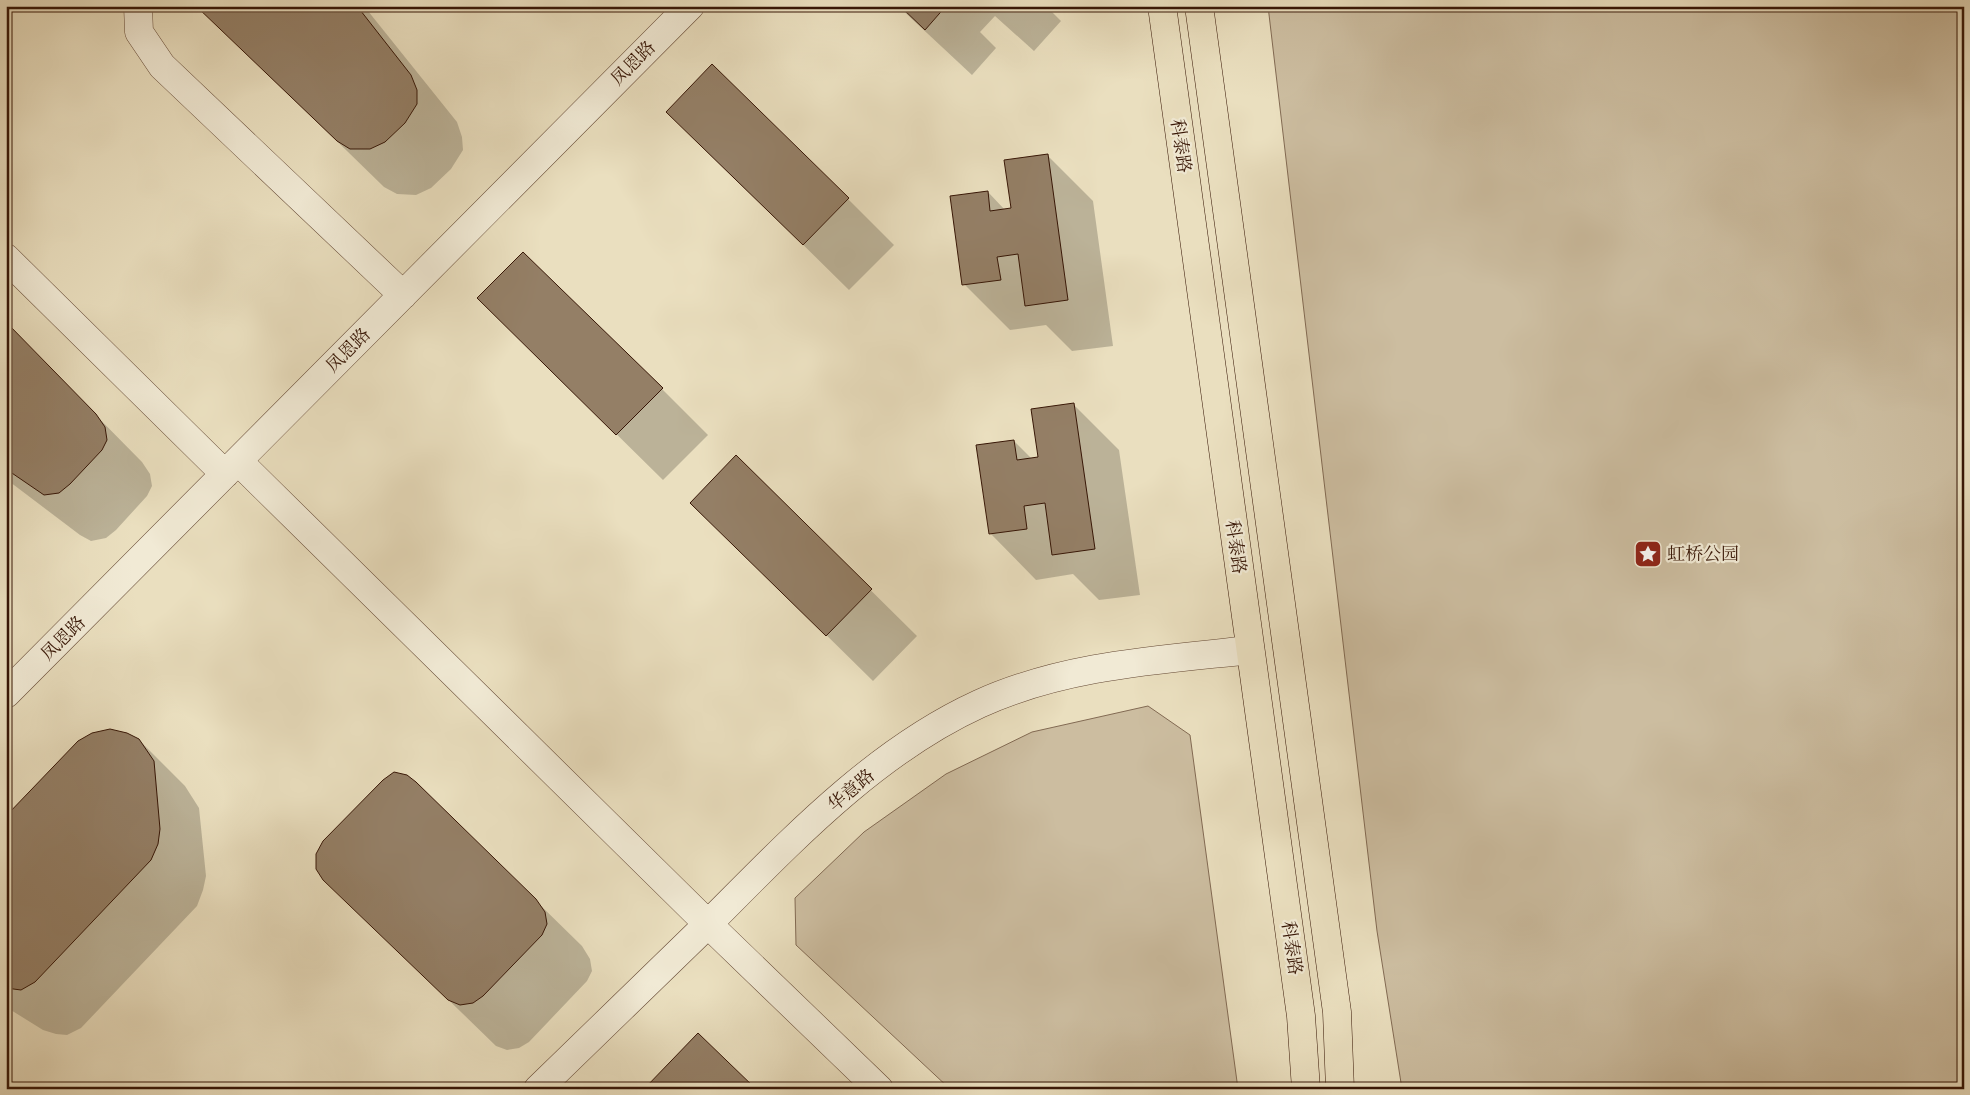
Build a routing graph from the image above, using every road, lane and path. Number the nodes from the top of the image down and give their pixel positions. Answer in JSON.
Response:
{"nodes":[{"id":1,"x":138,"y":6,"type":"edge"},
{"id":2,"x":690,"y":6,"type":"edge"},
{"id":3,"x":1162,"y":6,"type":"edge"},
{"id":4,"x":1200,"y":6,"type":"edge"},
{"id":5,"x":6,"y":258,"type":"edge"},
{"id":6,"x":403,"y":295,"type":"junction"},
{"id":7,"x":232,"y":467,"type":"junction"},
{"id":8,"x":1250,"y":650,"type":"junction"},
{"id":9,"x":6,"y":694,"type":"edge"},
{"id":10,"x":708,"y":924,"type":"junction"},
{"id":11,"x":538,"y":1089,"type":"edge"},
{"id":12,"x":879,"y":1089,"type":"edge"},
{"id":13,"x":1306,"y":1089,"type":"edge"},
{"id":14,"x":1340,"y":1089,"type":"edge"}],
"edges":[{"from":1,"to":6,"type":"street"},
{"from":2,"to":6,"type":"street","name":"凤恩路"},
{"from":3,"to":8,"type":"main road","name":"科泰路"},
{"from":4,"to":14,"type":"main road","name":"科泰路"},
{"from":5,"to":7,"type":"street"},
{"from":6,"to":7,"type":"street","name":"凤恩路"},
{"from":7,"to":9,"type":"street","name":"凤恩路"},
{"from":7,"to":10,"type":"street"},
{"from":8,"to":10,"type":"street","name":"华意路"},
{"from":8,"to":13,"type":"main road","name":"科泰路"},
{"from":10,"to":11,"type":"street","name":"华意路"},
{"from":10,"to":12,"type":"street"}]}
